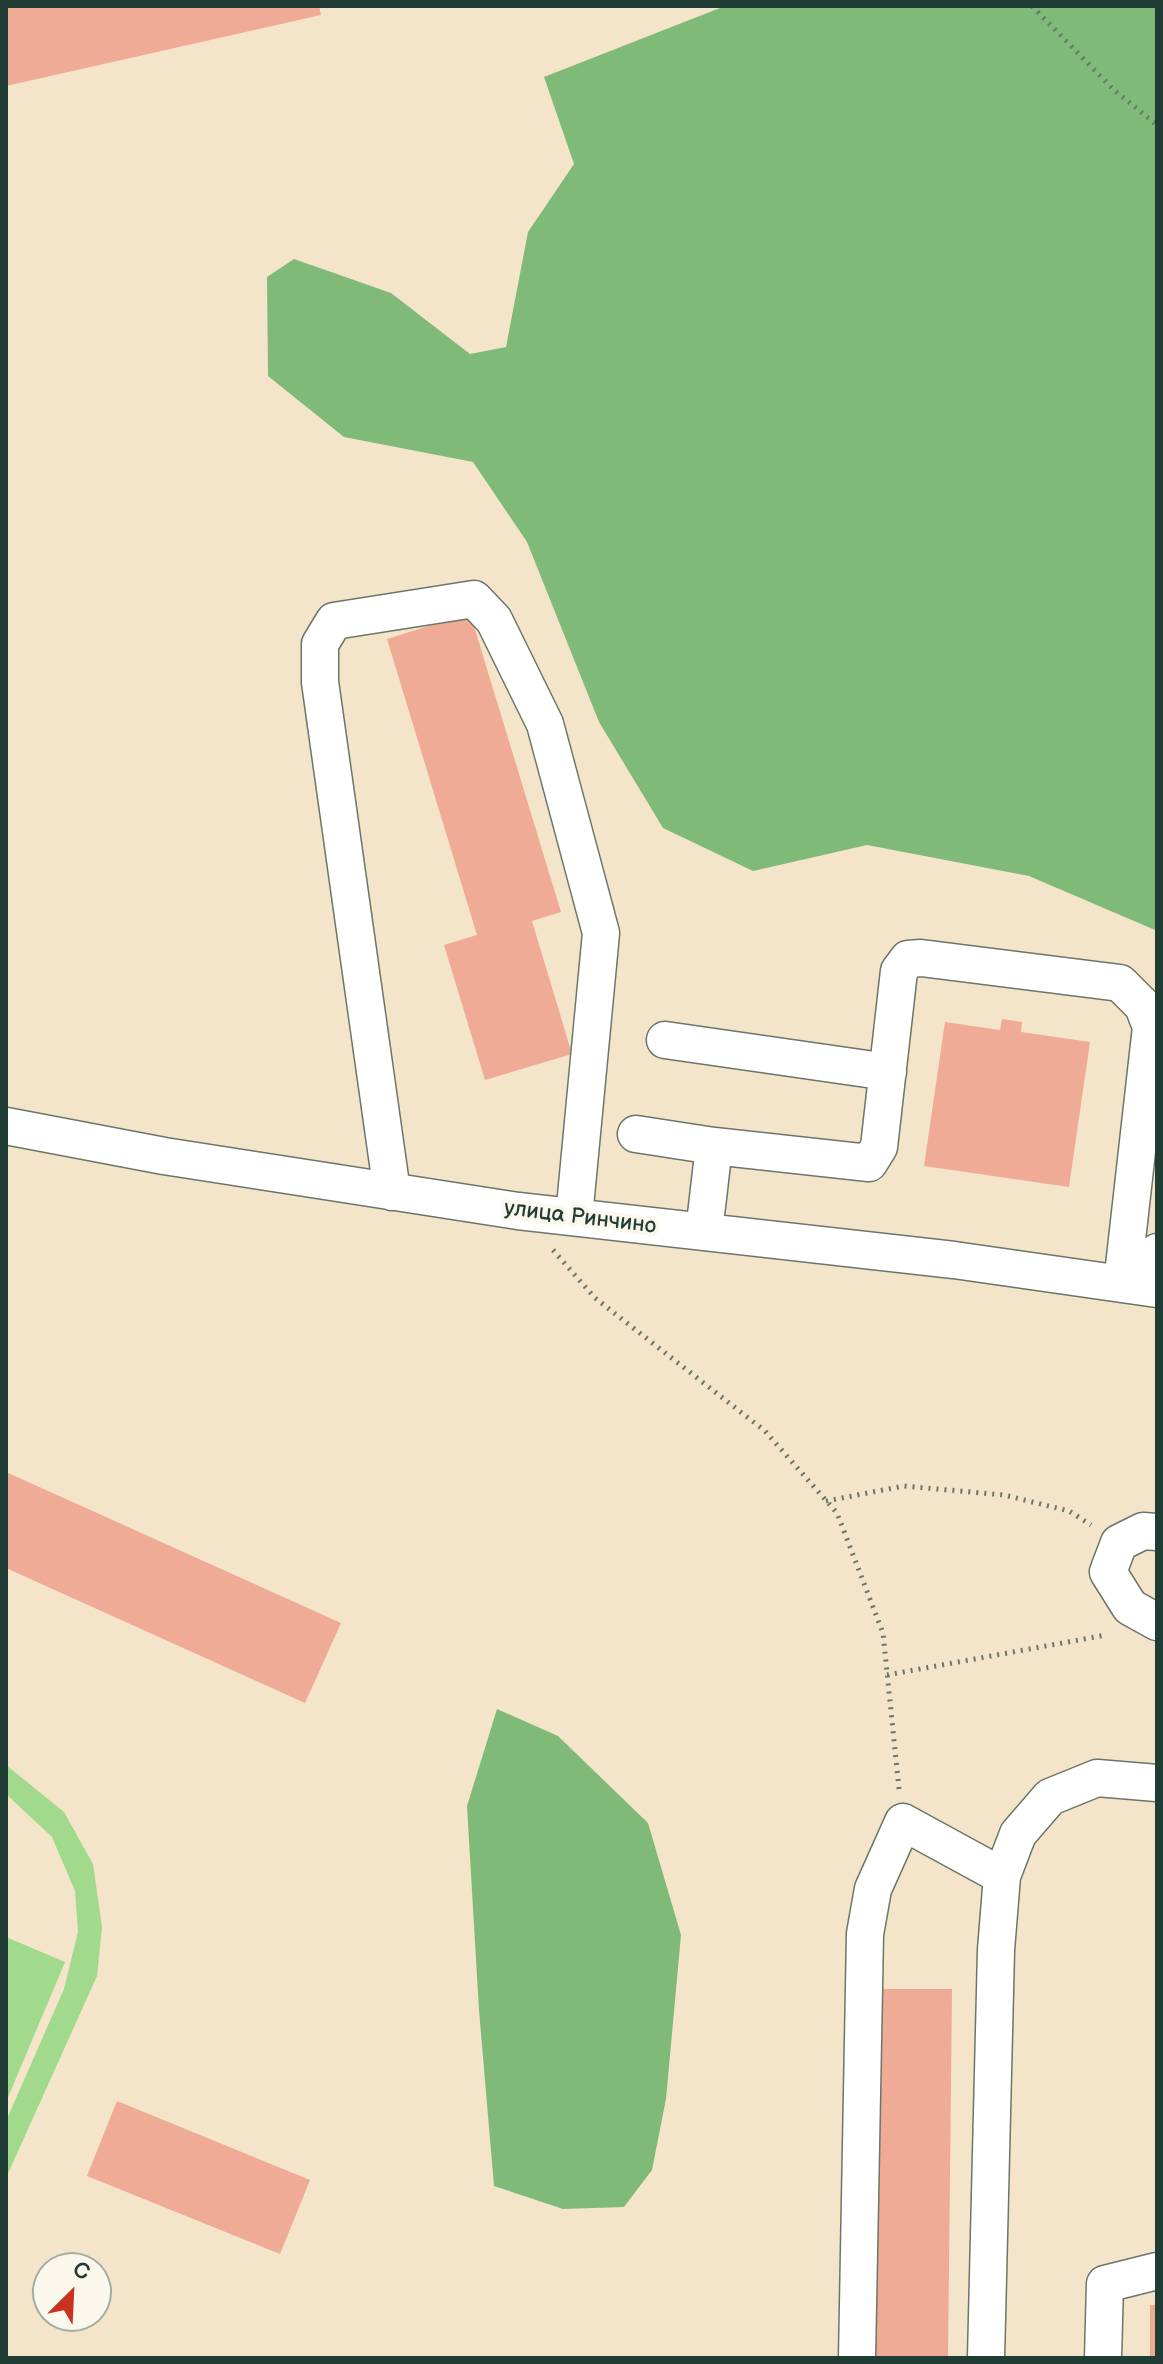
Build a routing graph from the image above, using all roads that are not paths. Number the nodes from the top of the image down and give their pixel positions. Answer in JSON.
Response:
{"nodes":[{"id":1,"x":665,"y":1040,"type":"dead end"},
{"id":2,"x":888,"y":1072,"type":"junction"},
{"id":3,"x":6,"y":1126,"type":"edge"},
{"id":4,"x":636,"y":1134,"type":"dead end"},
{"id":5,"x":714,"y":1146,"type":"junction"},
{"id":6,"x":392,"y":1192,"type":"junction"},
{"id":7,"x":574,"y":1217,"type":"junction"},
{"id":8,"x":704,"y":1232,"type":"junction"},
{"id":9,"x":1157,"y":1252,"type":"edge"},
{"id":10,"x":1143,"y":1287,"type":"edge"},
{"id":11,"x":1157,"y":1532,"type":"edge"},
{"id":12,"x":1157,"y":1622,"type":"edge"},
{"id":13,"x":1157,"y":1783,"type":"edge"},
{"id":14,"x":1002,"y":1876,"type":"junction"},
{"id":15,"x":1157,"y":2271,"type":"edge"},
{"id":16,"x":857,"y":2358,"type":"edge"},
{"id":17,"x":986,"y":2358,"type":"edge"},
{"id":18,"x":1103,"y":2358,"type":"edge"}],
"edges":[{"from":1,"to":2,"type":"street"},
{"from":2,"to":5,"type":"street"},
{"from":2,"to":10,"type":"street"},
{"from":3,"to":6,"type":"street","name":"улица Ринчино"},
{"from":4,"to":5,"type":"street"},
{"from":5,"to":8,"type":"street"},
{"from":6,"to":7,"type":"street","name":"улица Ринчино"},
{"from":6,"to":7,"type":"street"},
{"from":7,"to":8,"type":"street","name":"улица Ринчино"},
{"from":8,"to":10,"type":"street","name":"улица Ринчино"},
{"from":9,"to":10,"type":"street"},
{"from":11,"to":12,"type":"street"},
{"from":13,"to":14,"type":"street"},
{"from":14,"to":16,"type":"street"},
{"from":14,"to":17,"type":"street"},
{"from":15,"to":18,"type":"street"}]}
